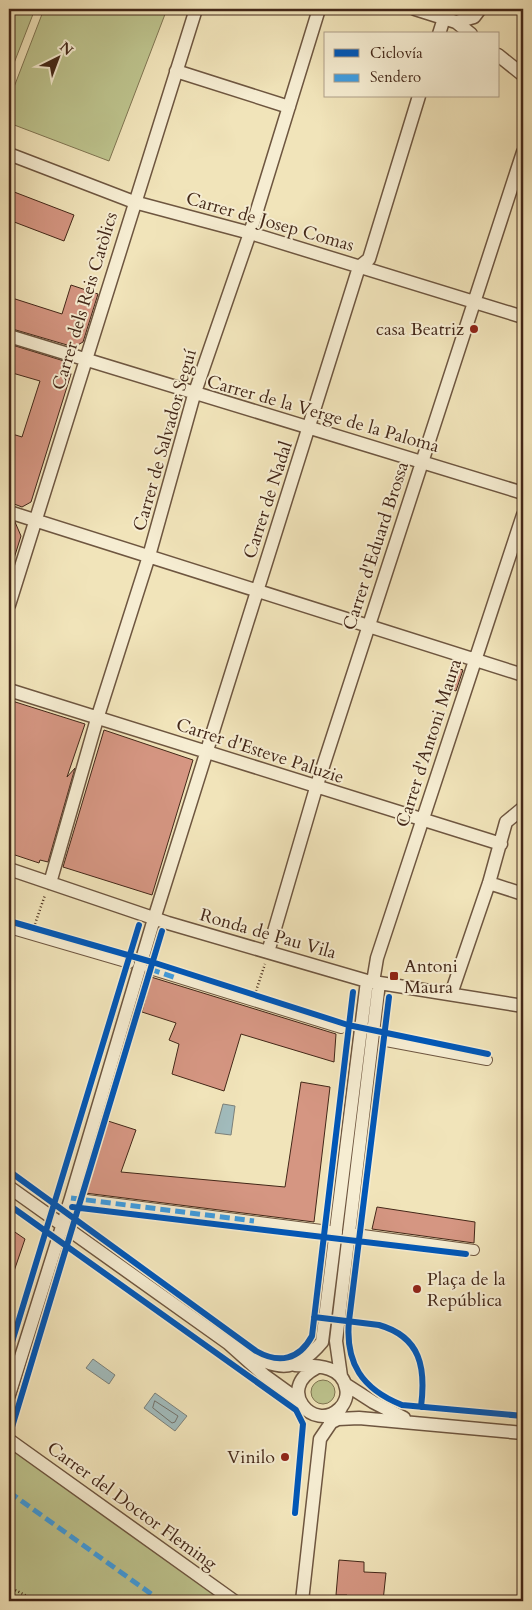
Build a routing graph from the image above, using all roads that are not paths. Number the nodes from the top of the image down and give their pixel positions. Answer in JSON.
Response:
{"nodes":[{"id":1,"x":196,"y":9,"type":"edge"},
{"id":2,"x":319,"y":9,"type":"edge"},
{"id":3,"x":415,"y":9,"type":"edge"},
{"id":4,"x":480,"y":9,"type":"edge"},
{"id":5,"x":448,"y":19,"type":"junction"},
{"id":6,"x":440,"y":32,"type":"edge"},
{"id":7,"x":468,"y":32,"type":"edge"},
{"id":8,"x":500,"y":57,"type":"edge"},
{"id":9,"x":176,"y":71,"type":"junction"},
{"id":10,"x":523,"y":75,"type":"edge"},
{"id":11,"x":418,"y":98,"type":"edge"},
{"id":12,"x":289,"y":107,"type":"junction"},
{"id":13,"x":523,"y":152,"type":"edge"},
{"id":14,"x":9,"y":154,"type":"edge"},
{"id":15,"x":134,"y":202,"type":"junction"},
{"id":16,"x":250,"y":232,"type":"junction"},
{"id":17,"x":359,"y":267,"type":"junction"},
{"id":18,"x":474,"y":301,"type":"junction"},
{"id":19,"x":523,"y":317,"type":"edge"},
{"id":20,"x":9,"y":336,"type":"edge"},
{"id":21,"x":85,"y":360,"type":"junction"},
{"id":22,"x":194,"y":395,"type":"junction"},
{"id":23,"x":310,"y":427,"type":"junction"},
{"id":24,"x":422,"y":461,"type":"junction"},
{"id":25,"x":523,"y":494,"type":"edge"},
{"id":26,"x":9,"y":512,"type":"edge"},
{"id":27,"x":523,"y":515,"type":"edge"},
{"id":28,"x":37,"y":520,"type":"junction"},
{"id":29,"x":149,"y":556,"type":"junction"},
{"id":30,"x":258,"y":591,"type":"junction"},
{"id":31,"x":9,"y":605,"type":"edge"},
{"id":32,"x":370,"y":624,"type":"junction"},
{"id":33,"x":474,"y":659,"type":"junction"},
{"id":34,"x":523,"y":675,"type":"edge"},
{"id":35,"x":9,"y":690,"type":"edge"},
{"id":36,"x":97,"y":719,"type":"junction"},
{"id":37,"x":208,"y":751,"type":"junction"},
{"id":38,"x":316,"y":788,"type":"junction"},
{"id":39,"x":523,"y":808,"type":"edge"},
{"id":40,"x":423,"y":819,"type":"junction"},
{"id":41,"x":501,"y":844,"type":"junction"},
{"id":42,"x":9,"y":870,"type":"edge"},
{"id":43,"x":489,"y":883,"type":"junction"},
{"id":44,"x":47,"y":889,"type":"junction"},
{"id":45,"x":523,"y":894,"type":"edge"},
{"id":46,"x":154,"y":919,"type":"junction"},
{"id":47,"x":9,"y":928,"type":"edge"},
{"id":48,"x":267,"y":958,"type":"junction"},
{"id":49,"x":128,"y":963,"type":"dead end"},
{"id":50,"x":150,"y":969,"type":"dead end"},
{"id":51,"x":373,"y":982,"type":"junction"},
{"id":52,"x":451,"y":994,"type":"junction"},
{"id":53,"x":523,"y":1006,"type":"edge"},
{"id":54,"x":341,"y":1028,"type":"dead end"},
{"id":55,"x":386,"y":1041,"type":"dead end"},
{"id":56,"x":487,"y":1060,"type":"dead end"},
{"id":57,"x":9,"y":1187,"type":"edge"},
{"id":58,"x":71,"y":1198,"type":"junction"},
{"id":59,"x":61,"y":1225,"type":"junction"},
{"id":60,"x":343,"y":1232,"type":"junction"},
{"id":61,"x":474,"y":1250,"type":"dead end"},
{"id":62,"x":228,"y":1343,"type":"junction"},
{"id":63,"x":306,"y":1367,"type":"junction"},
{"id":64,"x":343,"y":1380,"type":"junction"},
{"id":65,"x":9,"y":1395,"type":"edge"},
{"id":66,"x":300,"y":1402,"type":"junction"},
{"id":67,"x":340,"y":1408,"type":"junction"},
{"id":68,"x":329,"y":1423,"type":"junction"},
{"id":69,"x":416,"y":1423,"type":"junction"},
{"id":70,"x":523,"y":1433,"type":"edge"},
{"id":71,"x":9,"y":1440,"type":"edge"},
{"id":72,"x":234,"y":1601,"type":"edge"},
{"id":73,"x":302,"y":1601,"type":"edge"}],
"edges":[{"from":1,"to":9,"type":"street","name":"Carrer dels Reis Catòlics"},
{"from":2,"to":12,"type":"street","name":"Carrer de Salvador Seguí"},
{"from":3,"to":5,"type":"street"},
{"from":4,"to":5,"type":"street"},
{"from":5,"to":6,"type":"street"},
{"from":5,"to":7,"type":"street"},
{"from":8,"to":10,"type":"street"},
{"from":9,"to":12,"type":"street"},
{"from":9,"to":15,"type":"street","name":"Carrer dels Reis Catòlics"},
{"from":11,"to":17,"type":"street","name":"Carrer de Nadal"},
{"from":12,"to":16,"type":"street","name":"Carrer de Salvador Seguí"},
{"from":13,"to":18,"type":"street","name":"Carrer d'Eduard Brossa"},
{"from":14,"to":15,"type":"street","name":"Carrer de Josep Comas"},
{"from":15,"to":16,"type":"street","name":"Carrer de Josep Comas"},
{"from":15,"to":21,"type":"street","name":"Carrer dels Reis Catòlics"},
{"from":16,"to":17,"type":"street","name":"Carrer de Josep Comas"},
{"from":16,"to":22,"type":"street","name":"Carrer de Salvador Seguí"},
{"from":17,"to":18,"type":"street","name":"Carrer de Josep Comas"},
{"from":17,"to":23,"type":"street","name":"Carrer de Nadal"},
{"from":18,"to":19,"type":"street","name":"Carrer de Josep Comas"},
{"from":18,"to":24,"type":"street","name":"Carrer d'Eduard Brossa"},
{"from":20,"to":21,"type":"street","name":"Carrer de la Verge de la Paloma"},
{"from":21,"to":22,"type":"street","name":"Carrer de la Verge de la Paloma"},
{"from":21,"to":28,"type":"street","name":"Carrer dels Reis Catòlics"},
{"from":22,"to":23,"type":"street","name":"Carrer de la Verge de la Paloma"},
{"from":22,"to":29,"type":"street","name":"Carrer de Salvador Seguí"},
{"from":23,"to":24,"type":"street","name":"Carrer de la Verge de la Paloma"},
{"from":23,"to":30,"type":"street","name":"Carrer de Nadal"},
{"from":24,"to":25,"type":"street","name":"Carrer de la Verge de la Paloma"},
{"from":24,"to":32,"type":"street","name":"Carrer d'Eduard Brossa"},
{"from":26,"to":28,"type":"street"},
{"from":27,"to":33,"type":"street","name":"Carrer d'Antoni Maura"},
{"from":28,"to":29,"type":"street"},
{"from":28,"to":31,"type":"street","name":"Carrer dels Reis Catòlics"},
{"from":29,"to":30,"type":"street"},
{"from":29,"to":36,"type":"street","name":"Carrer de Salvador Seguí"},
{"from":30,"to":32,"type":"street"},
{"from":30,"to":37,"type":"street","name":"Carrer de Nadal"},
{"from":32,"to":33,"type":"street"},
{"from":32,"to":38,"type":"street","name":"Carrer d'Eduard Brossa"},
{"from":33,"to":34,"type":"street"},
{"from":33,"to":40,"type":"street","name":"Carrer d'Antoni Maura"},
{"from":35,"to":36,"type":"street","name":"Carrer d'Esteve Paluzie"},
{"from":36,"to":37,"type":"street","name":"Carrer d'Esteve Paluzie"},
{"from":36,"to":44,"type":"street","name":"Carrer de Salvador Seguí"},
{"from":37,"to":38,"type":"street","name":"Carrer d'Esteve Paluzie"},
{"from":37,"to":46,"type":"street","name":"Carrer de Nadal"},
{"from":38,"to":40,"type":"street","name":"Carrer d'Esteve Paluzie"},
{"from":38,"to":48,"type":"street","name":"Carrer d'Eduard Brossa"},
{"from":39,"to":41,"type":"street"},
{"from":40,"to":41,"type":"street","name":"Carrer d'Esteve Paluzie"},
{"from":40,"to":51,"type":"street","name":"Carrer d'Antoni Maura"},
{"from":41,"to":43,"type":"street"},
{"from":42,"to":44,"type":"street","name":"Ronda de Pau Vila"},
{"from":43,"to":45,"type":"street"},
{"from":43,"to":52,"type":"street"},
{"from":44,"to":46,"type":"street","name":"Ronda de Pau Vila"},
{"from":46,"to":48,"type":"street","name":"Ronda de Pau Vila"},
{"from":46,"to":58,"type":"street","name":"Carrer de Nadal"},
{"from":47,"to":49,"type":"street"},
{"from":48,"to":51,"type":"street","name":"Ronda de Pau Vila"},
{"from":50,"to":54,"type":"street"},
{"from":51,"to":52,"type":"street","name":"Ronda de Pau Vila"},
{"from":51,"to":60,"type":"street","name":"Carrer d'Antoni Maura"},
{"from":52,"to":53,"type":"street","name":"Ronda de Pau Vila"},
{"from":55,"to":56,"type":"street"},
{"from":57,"to":59,"type":"street"},
{"from":58,"to":59,"type":"street","name":"Carrer de Nadal"},
{"from":58,"to":60,"type":"street"},
{"from":59,"to":62,"type":"street"},
{"from":59,"to":65,"type":"street","name":"Carrer de Nadal"},
{"from":60,"to":61,"type":"street"},
{"from":60,"to":63,"type":"street"},
{"from":60,"to":64,"type":"street"},
{"from":62,"to":63,"type":"street"},
{"from":62,"to":66,"type":"street"},
{"from":63,"to":64,"type":"street"},
{"from":63,"to":66,"type":"street"},
{"from":64,"to":67,"type":"street"},
{"from":64,"to":69,"type":"street"},
{"from":66,"to":67,"type":"street"},
{"from":67,"to":68,"type":"street"},
{"from":68,"to":69,"type":"street"},
{"from":68,"to":73,"type":"street"},
{"from":69,"to":70,"type":"street"},
{"from":71,"to":72,"type":"street","name":"Carrer del Doctor Fleming"}]}
